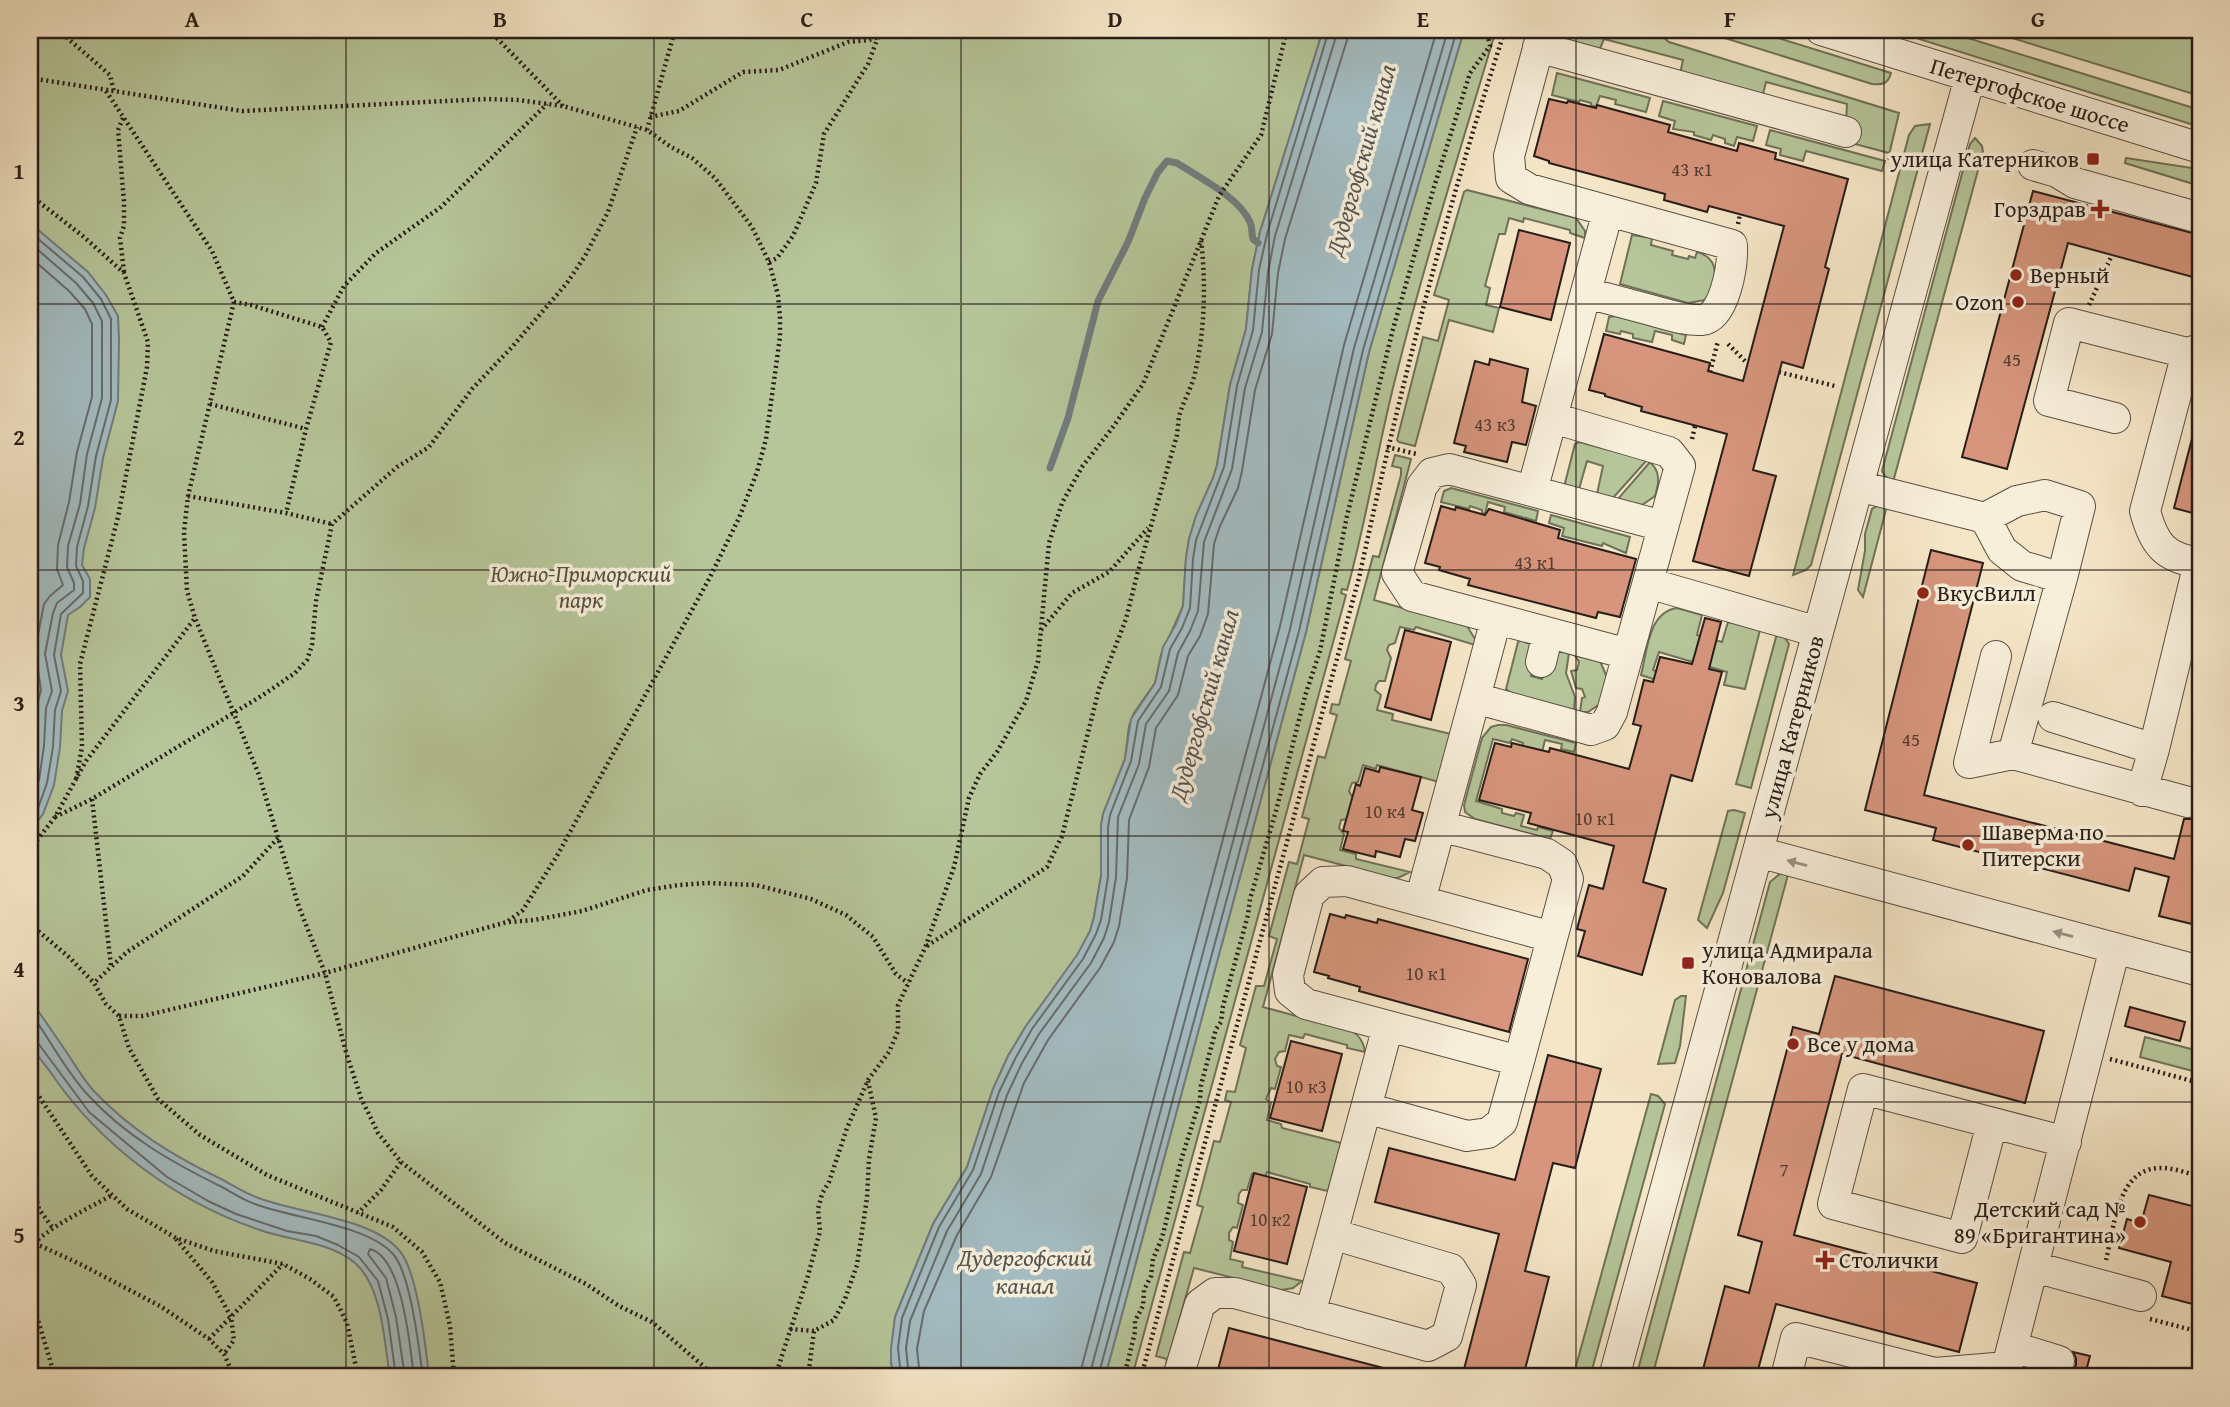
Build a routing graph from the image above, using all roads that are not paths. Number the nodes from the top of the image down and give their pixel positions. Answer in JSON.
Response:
{"nodes":[{"id":1,"x":1821,"y":30,"type":"edge"},
{"id":2,"x":1541,"y":38,"type":"edge"},
{"id":3,"x":1970,"y":77,"type":"junction"},
{"id":4,"x":1846,"y":132,"type":"dead end"},
{"id":5,"x":2200,"y":148,"type":"edge"},
{"id":6,"x":2033,"y":165,"type":"dead end"},
{"id":7,"x":1608,"y":211,"type":"junction"},
{"id":8,"x":2200,"y":218,"type":"edge"},
{"id":9,"x":1587,"y":293,"type":"junction"},
{"id":10,"x":2194,"y":351,"type":"edge"},
{"id":11,"x":1553,"y":418,"type":"junction"},
{"id":12,"x":2115,"y":418,"type":"dead end"},
{"id":13,"x":1858,"y":486,"type":"junction"},
{"id":14,"x":1532,"y":491,"type":"junction"},
{"id":15,"x":1985,"y":518,"type":"junction"},
{"id":16,"x":1663,"y":526,"type":"junction"},
{"id":17,"x":2199,"y":563,"type":"edge"},
{"id":18,"x":2062,"y":578,"type":"junction"},
{"id":19,"x":1648,"y":583,"type":"junction"},
{"id":20,"x":1496,"y":618,"type":"junction"},
{"id":21,"x":1548,"y":632,"type":"junction"},
{"id":22,"x":1818,"y":632,"type":"junction"},
{"id":23,"x":1628,"y":654,"type":"junction"},
{"id":24,"x":1996,"y":656,"type":"dead end"},
{"id":25,"x":1541,"y":662,"type":"dead end"},
{"id":26,"x":1475,"y":698,"type":"junction"},
{"id":27,"x":2053,"y":717,"type":"dead end"},
{"id":28,"x":2154,"y":748,"type":"junction"},
{"id":29,"x":2012,"y":754,"type":"junction"},
{"id":30,"x":2142,"y":791,"type":"junction"},
{"id":31,"x":2188,"y":802,"type":"dead end"},
{"id":32,"x":1440,"y":825,"type":"junction"},
{"id":33,"x":1758,"y":852,"type":"junction"},
{"id":34,"x":1420,"y":901,"type":"junction"},
{"id":35,"x":1552,"y":937,"type":"junction"},
{"id":36,"x":2115,"y":948,"type":"junction"},
{"id":37,"x":2200,"y":971,"type":"edge"},
{"id":38,"x":1388,"y":1026,"type":"junction"},
{"id":39,"x":1519,"y":1061,"type":"junction"},
{"id":40,"x":1366,"y":1108,"type":"junction"},
{"id":41,"x":1992,"y":1123,"type":"junction"},
{"id":42,"x":2066,"y":1142,"type":"junction"},
{"id":43,"x":1332,"y":1234,"type":"junction"},
{"id":44,"x":2034,"y":1267,"type":"junction"},
{"id":45,"x":2141,"y":1296,"type":"road end"},
{"id":46,"x":1310,"y":1314,"type":"junction"},
{"id":47,"x":2013,"y":1347,"type":"junction"},
{"id":48,"x":2059,"y":1361,"type":"dead end"},
{"id":49,"x":1934,"y":1375,"type":"edge"},
{"id":50,"x":1178,"y":1377,"type":"edge"},
{"id":51,"x":1614,"y":1377,"type":"edge"},
{"id":52,"x":1786,"y":1377,"type":"edge"}],
"edges":[{"from":1,"to":3,"type":"street","name":"Петергофское шоссе"},
{"from":2,"to":4,"type":"street"},
{"from":2,"to":7,"type":"street"},
{"from":3,"to":5,"type":"street","name":"Петергофское шоссе"},
{"from":3,"to":13,"type":"street","name":"улица Катерников"},
{"from":6,"to":8,"type":"street"},
{"from":7,"to":9,"type":"street"},
{"from":7,"to":9,"type":"street"},
{"from":9,"to":11,"type":"street"},
{"from":10,"to":12,"type":"street"},
{"from":10,"to":17,"type":"street"},
{"from":11,"to":14,"type":"street"},
{"from":11,"to":16,"type":"street"},
{"from":13,"to":15,"type":"street"},
{"from":13,"to":22,"type":"street","name":"улица Катерников"},
{"from":14,"to":16,"type":"street"},
{"from":14,"to":20,"type":"street"},
{"from":15,"to":18,"type":"street"},
{"from":15,"to":18,"type":"street"},
{"from":16,"to":19,"type":"street"},
{"from":17,"to":28,"type":"street"},
{"from":18,"to":29,"type":"street"},
{"from":19,"to":22,"type":"street"},
{"from":19,"to":23,"type":"street"},
{"from":20,"to":21,"type":"street"},
{"from":20,"to":26,"type":"street"},
{"from":21,"to":23,"type":"street"},
{"from":21,"to":25,"type":"street"},
{"from":22,"to":33,"type":"street","name":"улица Катерников"},
{"from":23,"to":26,"type":"street"},
{"from":24,"to":29,"type":"street"},
{"from":26,"to":32,"type":"street"},
{"from":27,"to":28,"type":"street"},
{"from":28,"to":30,"type":"street"},
{"from":29,"to":30,"type":"street"},
{"from":30,"to":31,"type":"street"},
{"from":32,"to":34,"type":"street"},
{"from":32,"to":35,"type":"street"},
{"from":36,"to":33,"type":"street","one_way":true},
{"from":33,"to":51,"type":"street","name":"улица Катерников"},
{"from":34,"to":35,"type":"street"},
{"from":34,"to":38,"type":"street"},
{"from":35,"to":39,"type":"street"},
{"from":36,"to":37,"type":"street"},
{"from":36,"to":42,"type":"street"},
{"from":38,"to":39,"type":"street"},
{"from":38,"to":40,"type":"street"},
{"from":39,"to":40,"type":"street"},
{"from":40,"to":43,"type":"street"},
{"from":41,"to":41,"type":"street"},
{"from":41,"to":42,"type":"street"},
{"from":42,"to":44,"type":"street"},
{"from":43,"to":46,"type":"street"},
{"from":43,"to":46,"type":"street"},
{"from":44,"to":45,"type":"street"},
{"from":44,"to":47,"type":"street"},
{"from":46,"to":50,"type":"street"},
{"from":47,"to":48,"type":"street"},
{"from":47,"to":49,"type":"street"},
{"from":49,"to":52,"type":"street"}]}
